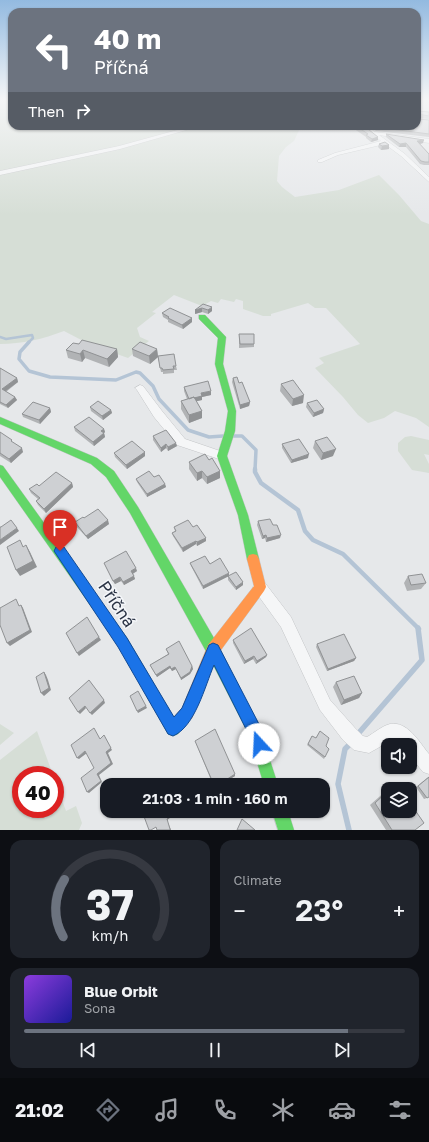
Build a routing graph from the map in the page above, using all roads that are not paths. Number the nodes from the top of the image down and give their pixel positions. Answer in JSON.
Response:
{"nodes":[{"id":1,"x":154,"y":138,"type":"edge"},
{"id":2,"x":379,"y":138,"type":"edge"},
{"id":3,"x":406,"y":138,"type":"edge"},
{"id":4,"x":422,"y":140,"type":"junction"},
{"id":5,"x":429,"y":141,"type":"edge"},
{"id":6,"x":385,"y":142,"type":"junction"},
{"id":7,"x":429,"y":145,"type":"edge"},
{"id":8,"x":320,"y":161,"type":"dead end"},
{"id":9,"x":0,"y":173,"type":"edge"},
{"id":10,"x":429,"y":180,"type":"edge"},
{"id":11,"x":202,"y":317,"type":"dead end"},
{"id":12,"x":140,"y":388,"type":"dead end"},
{"id":13,"x":0,"y":420,"type":"edge"},
{"id":14,"x":222,"y":456,"type":"junction"},
{"id":15,"x":0,"y":470,"type":"edge"},
{"id":16,"x":260,"y":587,"type":"junction"},
{"id":17,"x":213,"y":650,"type":"junction"},
{"id":18,"x":429,"y":766,"type":"edge"},
{"id":19,"x":270,"y":778,"type":"edge"},
{"id":20,"x":282,"y":818,"type":"edge"},
{"id":21,"x":286,"y":830,"type":"edge"}],
"edges":[{"from":1,"to":9,"type":"street"},
{"from":2,"to":6,"type":"street"},
{"from":3,"to":4,"type":"street"},
{"from":4,"to":5,"type":"street"},
{"from":4,"to":7,"type":"street"},
{"from":6,"to":8,"type":"street"},
{"from":6,"to":10,"type":"street"},
{"from":11,"to":14,"type":"street"},
{"from":12,"to":14,"type":"street"},
{"from":13,"to":17,"type":"street"},
{"from":14,"to":16,"type":"street"},
{"from":15,"to":17,"type":"street","name":"Příčná"},
{"from":16,"to":17,"type":"street"},
{"from":16,"to":18,"type":"street"},
{"from":17,"to":19,"type":"street"},
{"from":20,"to":21,"type":"street"}]}
